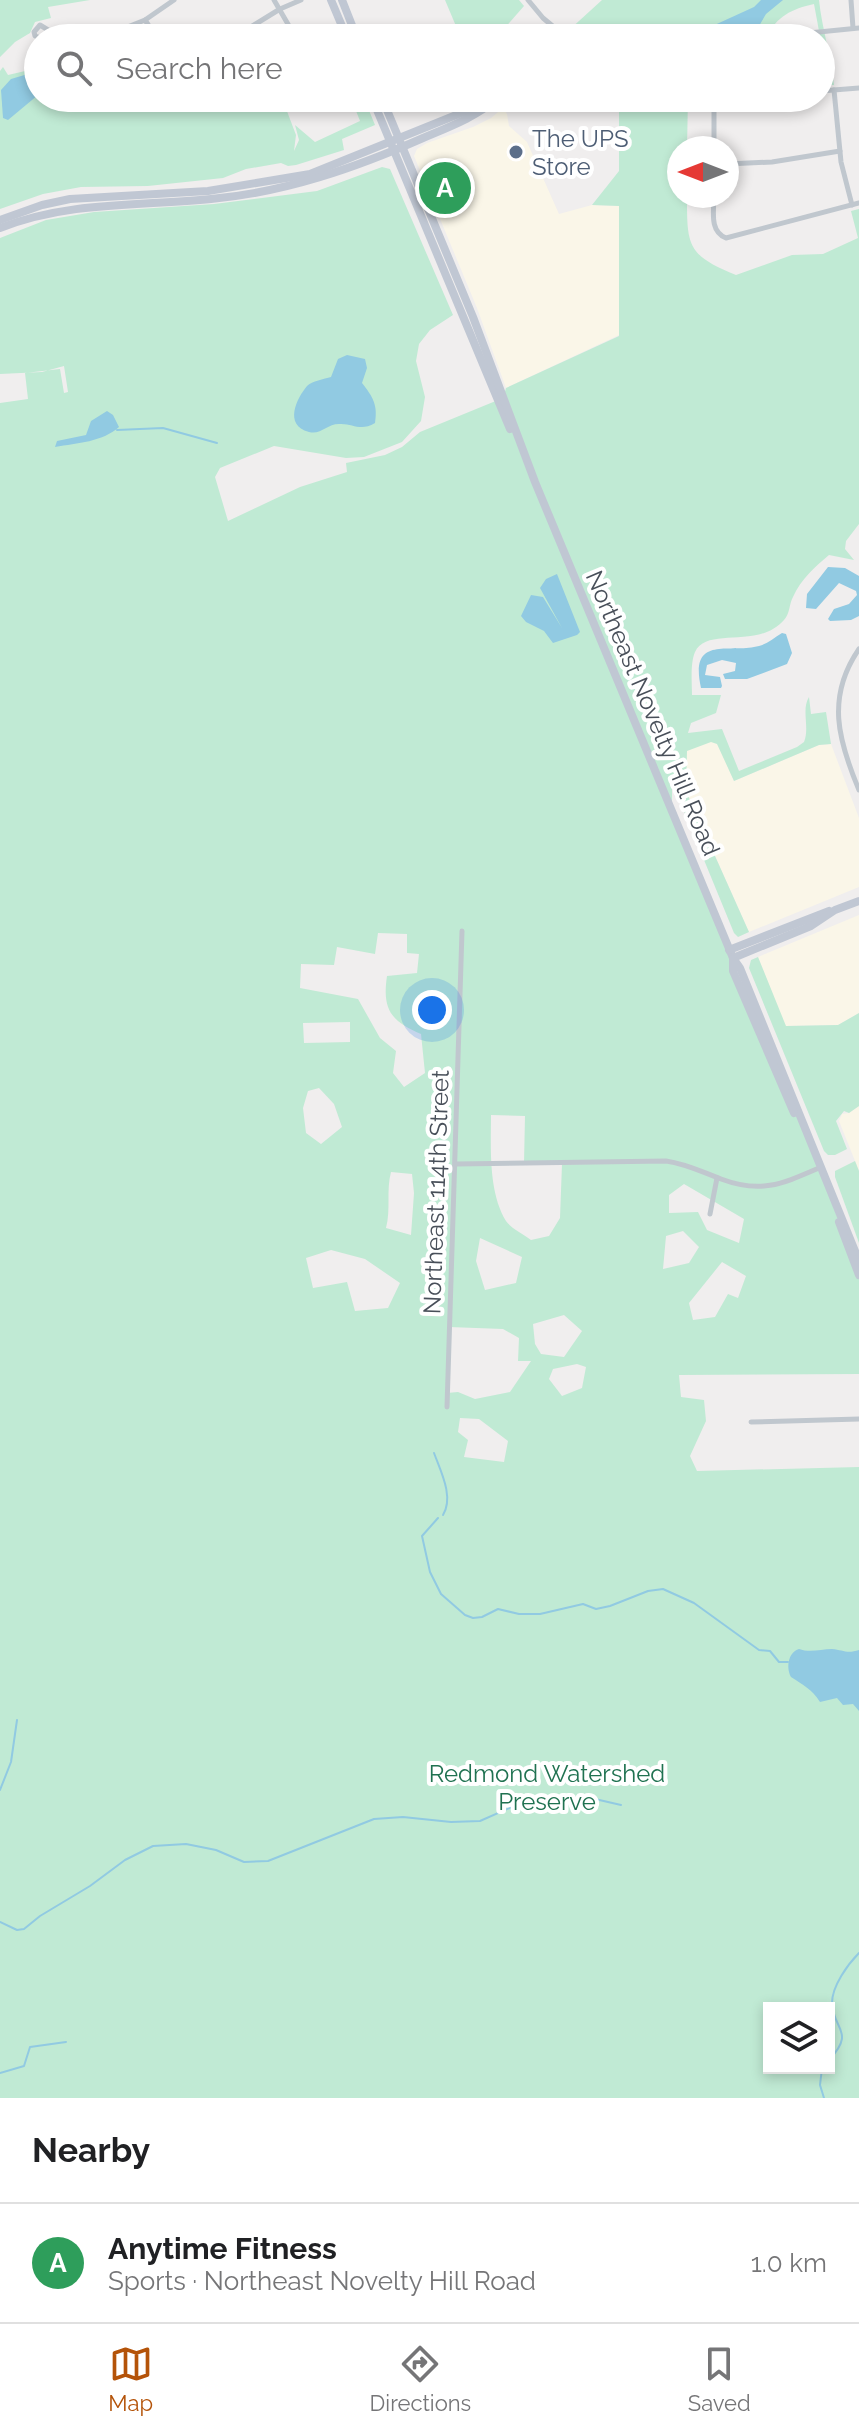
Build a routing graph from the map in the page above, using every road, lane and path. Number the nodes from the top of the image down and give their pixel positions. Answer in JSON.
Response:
{"nodes":[{"id":1,"x":174,"y":0,"type":"edge"},
{"id":2,"x":274,"y":0,"type":"edge"},
{"id":3,"x":301,"y":0,"type":"edge"},
{"id":4,"x":331,"y":0,"type":"edge"},
{"id":5,"x":342,"y":0,"type":"edge"},
{"id":6,"x":528,"y":0,"type":"edge"},
{"id":7,"x":851,"y":0,"type":"edge"},
{"id":8,"x":280,"y":9,"type":"junction"},
{"id":9,"x":145,"y":20,"type":"junction"},
{"id":10,"x":135,"y":24,"type":"edge"},
{"id":11,"x":148,"y":24,"type":"edge"},
{"id":12,"x":256,"y":24,"type":"edge"},
{"id":13,"x":288,"y":24,"type":"edge"},
{"id":14,"x":341,"y":24,"type":"edge"},
{"id":15,"x":351,"y":24,"type":"edge"},
{"id":16,"x":549,"y":24,"type":"edge"},
{"id":17,"x":856,"y":28,"type":"edge"},
{"id":18,"x":835,"y":30,"type":"edge"},
{"id":19,"x":859,"y":88,"type":"edge"},
{"id":20,"x":835,"y":90,"type":"edge"},
{"id":21,"x":835,"y":100,"type":"edge"},
{"id":22,"x":379,"y":112,"type":"edge"},
{"id":23,"x":386,"y":112,"type":"edge"},
{"id":24,"x":478,"y":112,"type":"edge"},
{"id":25,"x":714,"y":112,"type":"edge"},
{"id":26,"x":714,"y":136,"type":"edge"},
{"id":27,"x":396,"y":145,"type":"junction"},
{"id":28,"x":840,"y":151,"type":"junction"},
{"id":29,"x":739,"y":163,"type":"edge"},
{"id":30,"x":856,"y":204,"type":"edge"},
{"id":31,"x":714,"y":208,"type":"edge"},
{"id":32,"x":0,"y":220,"type":"edge"},
{"id":33,"x":0,"y":228,"type":"edge"},
{"id":34,"x":859,"y":649,"type":"edge"},
{"id":35,"x":859,"y":790,"type":"edge"},
{"id":36,"x":859,"y":901,"type":"edge"},
{"id":37,"x":462,"y":931,"type":"dead end"},
{"id":38,"x":731,"y":954,"type":"junction"},
{"id":39,"x":456,"y":1164,"type":"junction"},
{"id":40,"x":819,"y":1168,"type":"junction"},
{"id":41,"x":717,"y":1178,"type":"junction"},
{"id":42,"x":836,"y":1209,"type":"junction"},
{"id":43,"x":710,"y":1214,"type":"dead end"},
{"id":44,"x":859,"y":1261,"type":"edge"},
{"id":45,"x":859,"y":1275,"type":"edge"},
{"id":46,"x":447,"y":1407,"type":"dead end"},
{"id":47,"x":859,"y":1419,"type":"edge"},
{"id":48,"x":751,"y":1422,"type":"dead end"}],
"edges":[{"from":1,"to":9,"type":"street"},
{"from":2,"to":8,"type":"street"},
{"from":3,"to":8,"type":"street"},
{"from":4,"to":14,"type":"main road"},
{"from":5,"to":15,"type":"main road"},
{"from":6,"to":16,"type":"street"},
{"from":7,"to":17,"type":"street"},
{"from":8,"to":12,"type":"street"},
{"from":8,"to":13,"type":"street"},
{"from":9,"to":10,"type":"street"},
{"from":9,"to":11,"type":"street"},
{"from":17,"to":18,"type":"street"},
{"from":19,"to":20,"type":"street"},
{"from":21,"to":28,"type":"street"},
{"from":22,"to":27,"type":"main road","name":"Northeast Novelty Hill Road"},
{"from":23,"to":27,"type":"main road","name":"Northeast Novelty Hill Road"},
{"from":24,"to":27,"type":"main road"},
{"from":25,"to":26,"type":"street"},
{"from":27,"to":32,"type":"main road"},
{"from":27,"to":33,"type":"main road"},
{"from":27,"to":38,"type":"main road","name":"Northeast Novelty Hill Road"},
{"from":28,"to":29,"type":"street"},
{"from":28,"to":30,"type":"street"},
{"from":30,"to":31,"type":"street"},
{"from":34,"to":35,"type":"street"},
{"from":36,"to":38,"type":"main road"},
{"from":37,"to":39,"type":"street","name":"Northeast 114th Street"},
{"from":38,"to":40,"type":"main road","name":"Northeast Novelty Hill Road"},
{"from":39,"to":41,"type":"street"},
{"from":39,"to":46,"type":"street","name":"Northeast 114th Street"},
{"from":40,"to":41,"type":"street"},
{"from":40,"to":42,"type":"main road","name":"Northeast Novelty Hill Road"},
{"from":41,"to":43,"type":"street"},
{"from":42,"to":44,"type":"main road","name":"Northeast Novelty Hill Road"},
{"from":42,"to":45,"type":"main road","name":"Northeast Novelty Hill Road"},
{"from":47,"to":48,"type":"street"}]}
